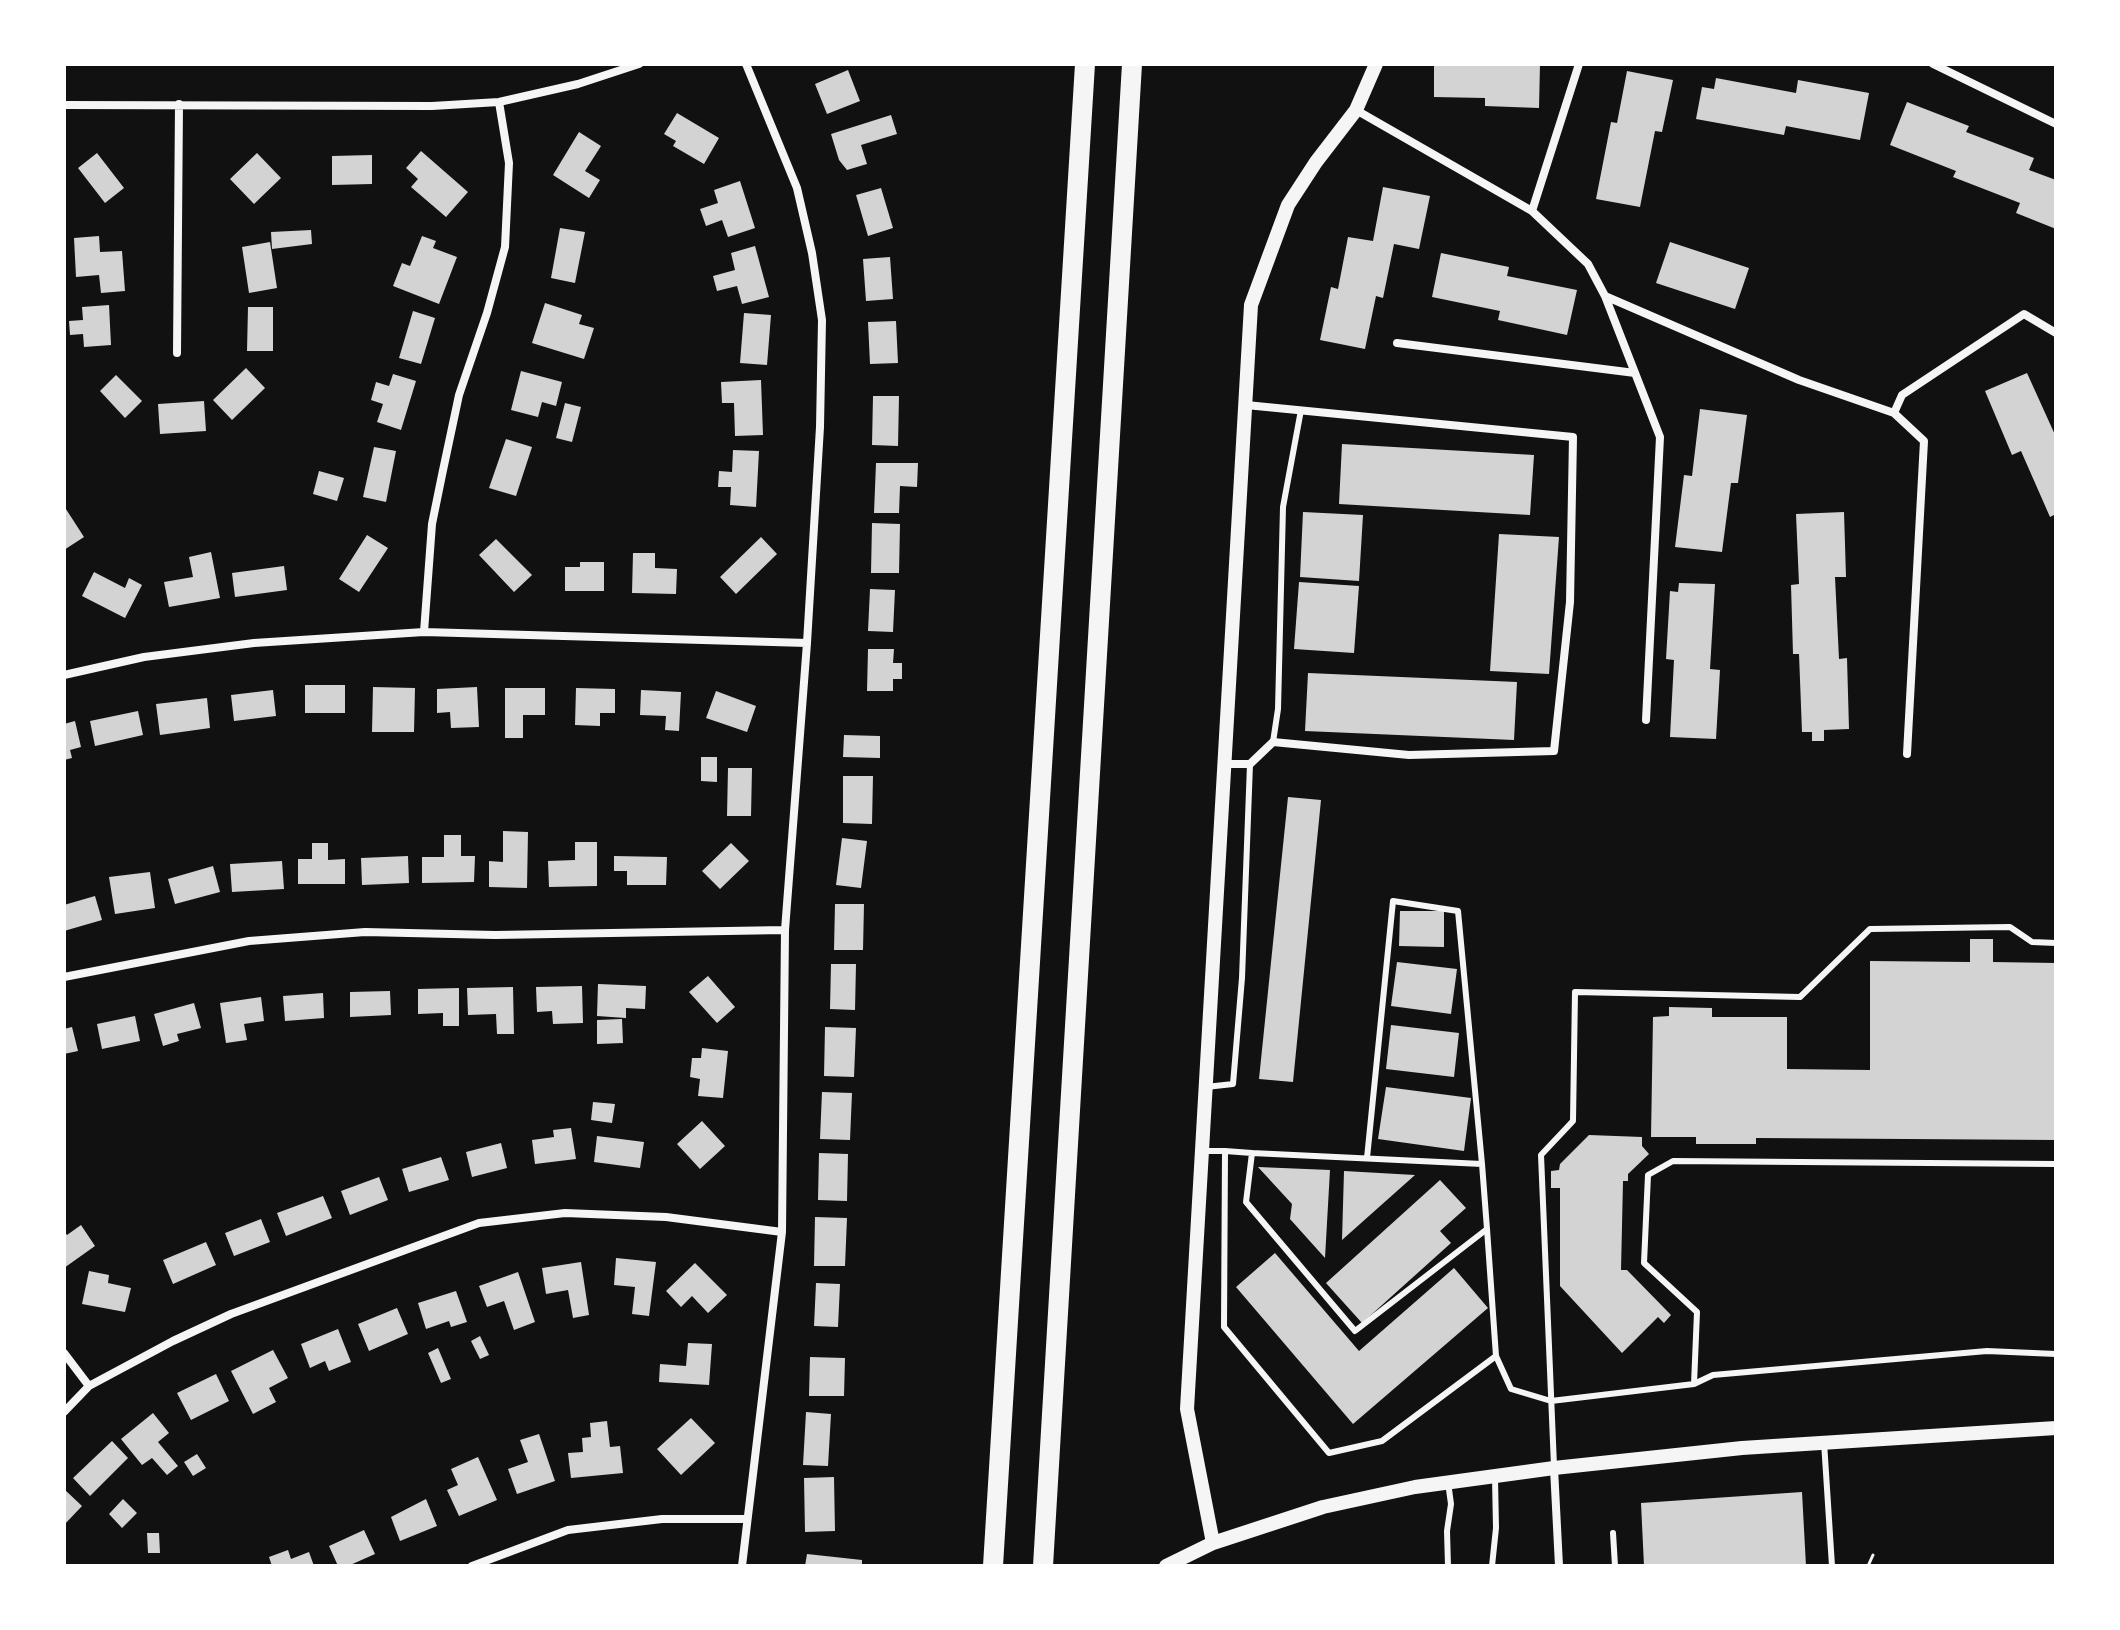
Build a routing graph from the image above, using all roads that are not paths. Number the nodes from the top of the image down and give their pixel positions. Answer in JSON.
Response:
{"nodes":[{"id":1,"x":639,"y":64,"type":"edge"},
{"id":2,"x":746,"y":64,"type":"edge"},
{"id":3,"x":1085,"y":64,"type":"edge"},
{"id":4,"x":1132,"y":64,"type":"edge"},
{"id":5,"x":1376,"y":64,"type":"edge"},
{"id":6,"x":1579,"y":64,"type":"edge"},
{"id":7,"x":1933,"y":64,"type":"edge"},
{"id":8,"x":499,"y":102,"type":"junction"},
{"id":9,"x":179,"y":104,"type":"junction"},
{"id":10,"x":64,"y":105,"type":"edge"},
{"id":11,"x":1356,"y":110,"type":"junction"},
{"id":12,"x":2056,"y":124,"type":"edge"},
{"id":13,"x":1532,"y":211,"type":"junction"},
{"id":14,"x":1605,"y":296,"type":"junction"},
{"id":15,"x":2056,"y":333,"type":"edge"},
{"id":16,"x":1397,"y":343,"type":"dead end"},
{"id":17,"x":177,"y":353,"type":"dead end"},
{"id":18,"x":1635,"y":373,"type":"junction"},
{"id":19,"x":1246,"y":405,"type":"junction"},
{"id":20,"x":1301,"y":410,"type":"junction"},
{"id":21,"x":1894,"y":413,"type":"junction"},
{"id":22,"x":424,"y":632,"type":"junction"},
{"id":23,"x":807,"y":643,"type":"junction"},
{"id":24,"x":64,"y":675,"type":"edge"},
{"id":25,"x":1646,"y":720,"type":"dead end"},
{"id":26,"x":1273,"y":742,"type":"junction"},
{"id":27,"x":1907,"y":754,"type":"dead end"},
{"id":28,"x":1225,"y":764,"type":"junction"},
{"id":29,"x":1250,"y":764,"type":"junction"},
{"id":30,"x":785,"y":930,"type":"junction"},
{"id":31,"x":2056,"y":943,"type":"edge"},
{"id":32,"x":64,"y":977,"type":"edge"},
{"id":33,"x":1206,"y":1087,"type":"junction"},
{"id":34,"x":1202,"y":1151,"type":"junction"},
{"id":35,"x":1225,"y":1151,"type":"junction"},
{"id":36,"x":1252,"y":1153,"type":"junction"},
{"id":37,"x":1367,"y":1158,"type":"junction"},
{"id":38,"x":1482,"y":1164,"type":"junction"},
{"id":39,"x":2056,"y":1164,"type":"edge"},
{"id":40,"x":1487,"y":1229,"type":"junction"},
{"id":41,"x":782,"y":1232,"type":"junction"},
{"id":42,"x":64,"y":1353,"type":"edge"},
{"id":43,"x":2056,"y":1354,"type":"edge"},
{"id":44,"x":1496,"y":1356,"type":"junction"},
{"id":45,"x":1694,"y":1384,"type":"junction"},
{"id":46,"x":89,"y":1386,"type":"junction"},
{"id":47,"x":1551,"y":1401,"type":"junction"},
{"id":48,"x":64,"y":1412,"type":"edge"},
{"id":49,"x":2056,"y":1428,"type":"edge"},
{"id":50,"x":1824,"y":1442,"type":"junction"},
{"id":51,"x":1554,"y":1468,"type":"junction"},
{"id":52,"x":1495,"y":1476,"type":"junction"},
{"id":53,"x":1448,"y":1482,"type":"junction"},
{"id":54,"x":747,"y":1519,"type":"junction"},
{"id":55,"x":1613,"y":1533,"type":"dead end"},
{"id":56,"x":1213,"y":1543,"type":"junction"},
{"id":57,"x":472,"y":1566,"type":"edge"},
{"id":58,"x":742,"y":1566,"type":"edge"},
{"id":59,"x":993,"y":1566,"type":"edge"},
{"id":60,"x":1043,"y":1566,"type":"edge"},
{"id":61,"x":1166,"y":1566,"type":"edge"},
{"id":62,"x":1448,"y":1566,"type":"edge"},
{"id":63,"x":1492,"y":1566,"type":"edge"},
{"id":64,"x":1559,"y":1566,"type":"edge"},
{"id":65,"x":1615,"y":1566,"type":"edge"},
{"id":66,"x":1832,"y":1566,"type":"edge"}],
"edges":[{"from":1,"to":8,"type":"street"},
{"from":2,"to":23,"type":"street"},
{"from":3,"to":59,"type":"highway"},
{"from":4,"to":60,"type":"highway"},
{"from":5,"to":11,"type":"street"},
{"from":6,"to":13,"type":"street"},
{"from":7,"to":12,"type":"street"},
{"from":8,"to":9,"type":"street"},
{"from":8,"to":22,"type":"street"},
{"from":9,"to":10,"type":"street"},
{"from":9,"to":17,"type":"street"},
{"from":11,"to":13,"type":"street"},
{"from":11,"to":19,"type":"street"},
{"from":13,"to":14,"type":"street"},
{"from":14,"to":18,"type":"street"},
{"from":14,"to":21,"type":"street"},
{"from":15,"to":21,"type":"street"},
{"from":16,"to":18,"type":"street"},
{"from":18,"to":25,"type":"street"},
{"from":19,"to":20,"type":"street"},
{"from":19,"to":28,"type":"street"},
{"from":20,"to":26,"type":"lane"},
{"from":20,"to":26,"type":"street"},
{"from":21,"to":27,"type":"street"},
{"from":22,"to":23,"type":"street"},
{"from":22,"to":24,"type":"street"},
{"from":23,"to":30,"type":"street"},
{"from":26,"to":29,"type":"street"},
{"from":28,"to":29,"type":"street"},
{"from":28,"to":33,"type":"street"},
{"from":29,"to":33,"type":"lane"},
{"from":30,"to":32,"type":"street"},
{"from":30,"to":41,"type":"street"},
{"from":31,"to":47,"type":"lane"},
{"from":33,"to":34,"type":"street"},
{"from":34,"to":35,"type":"lane"},
{"from":34,"to":56,"type":"street"},
{"from":35,"to":36,"type":"lane"},
{"from":35,"to":44,"type":"lane"},
{"from":36,"to":37,"type":"lane"},
{"from":36,"to":40,"type":"lane"},
{"from":37,"to":38,"type":"lane"},
{"from":37,"to":38,"type":"lane"},
{"from":38,"to":40,"type":"lane"},
{"from":39,"to":45,"type":"lane"},
{"from":40,"to":44,"type":"lane"},
{"from":41,"to":46,"type":"street"},
{"from":41,"to":54,"type":"street"},
{"from":42,"to":46,"type":"street"},
{"from":43,"to":45,"type":"lane"},
{"from":44,"to":47,"type":"lane"},
{"from":45,"to":47,"type":"lane"},
{"from":46,"to":48,"type":"street"},
{"from":47,"to":51,"type":"lane"},
{"from":49,"to":50,"type":"street"},
{"from":50,"to":51,"type":"street"},
{"from":50,"to":66,"type":"lane"},
{"from":51,"to":52,"type":"street"},
{"from":51,"to":64,"type":"street"},
{"from":52,"to":53,"type":"street"},
{"from":52,"to":63,"type":"lane"},
{"from":53,"to":56,"type":"street"},
{"from":53,"to":62,"type":"lane"},
{"from":54,"to":57,"type":"street"},
{"from":54,"to":58,"type":"street"},
{"from":55,"to":65,"type":"lane"},
{"from":56,"to":61,"type":"street"}]}
